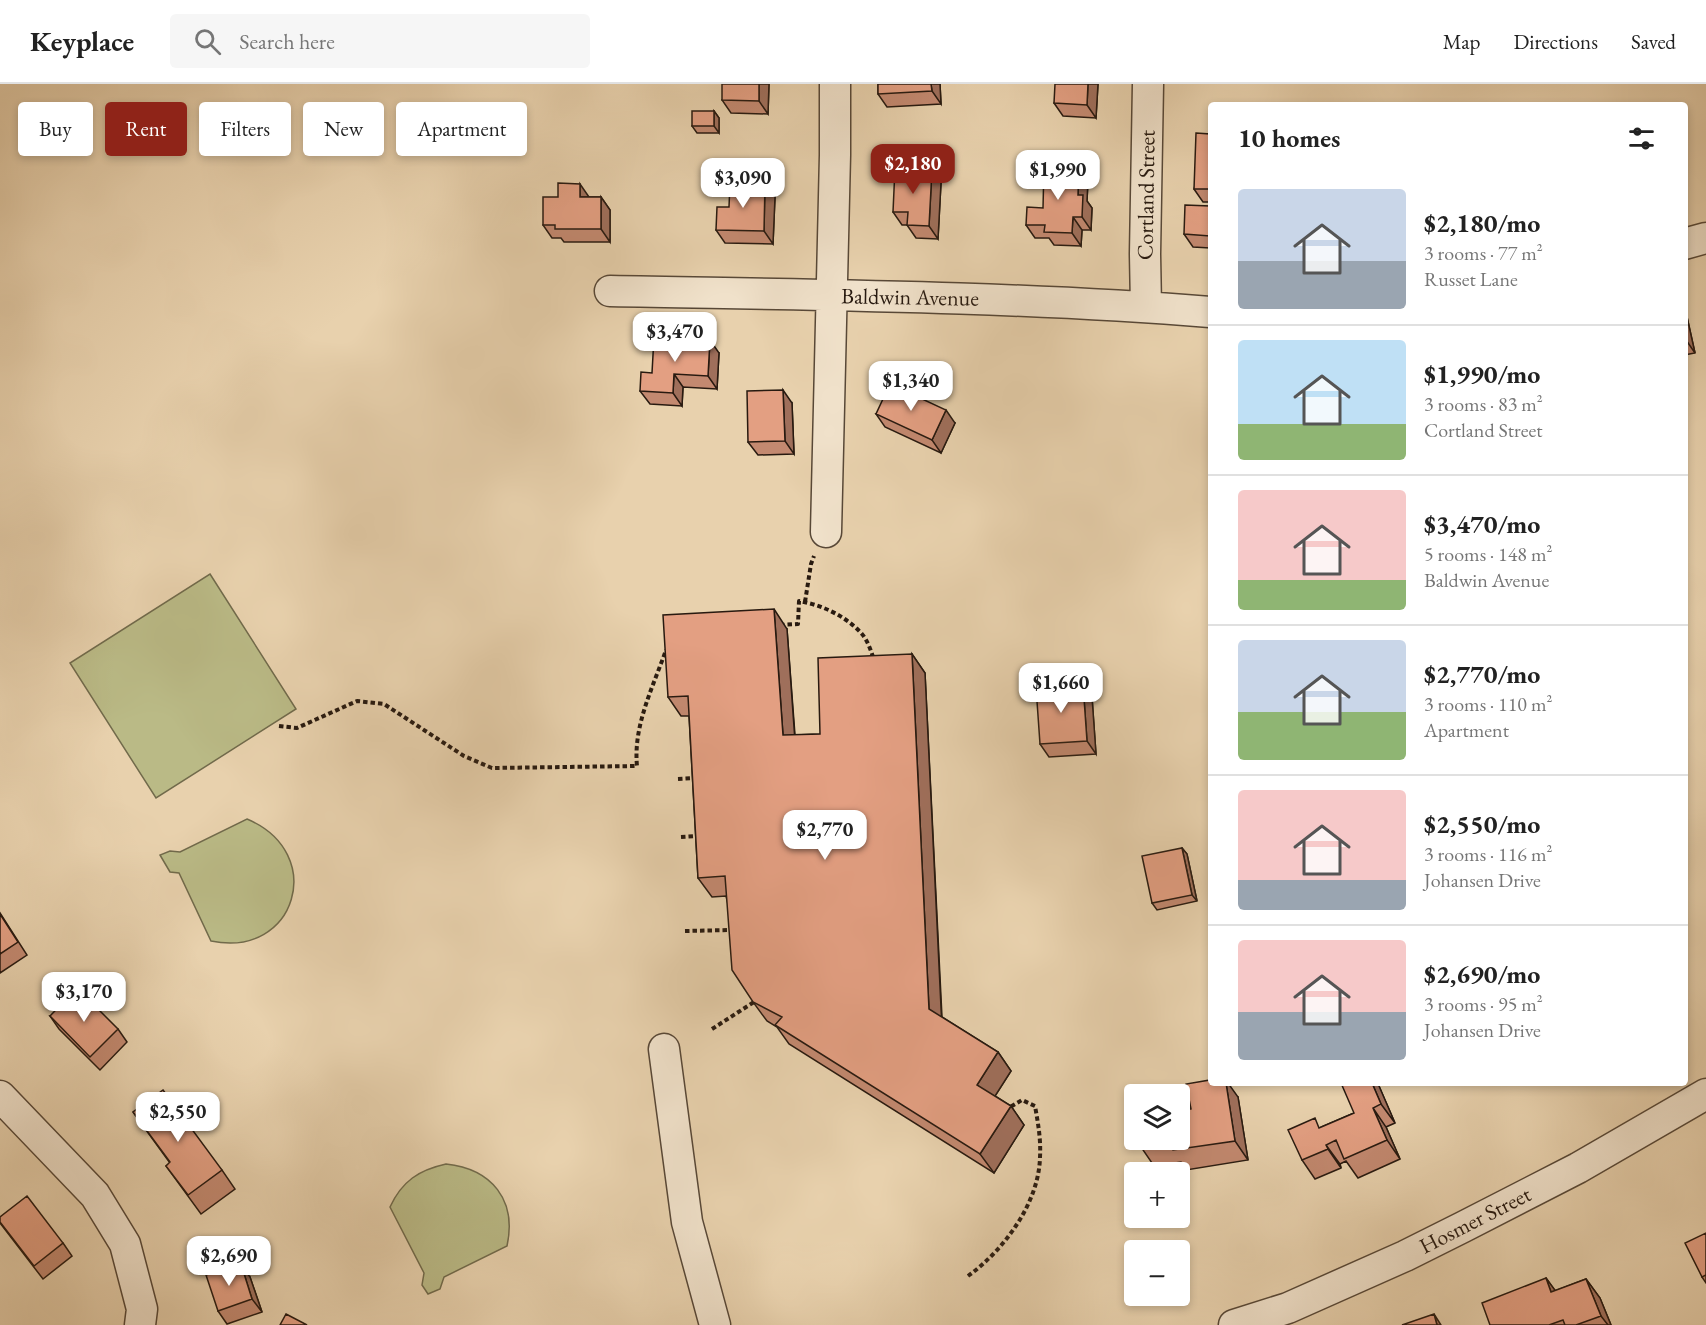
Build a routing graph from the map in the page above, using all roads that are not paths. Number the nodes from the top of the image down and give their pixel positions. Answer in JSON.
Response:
{"nodes":[{"id":1,"x":835,"y":84,"type":"edge"},
{"id":2,"x":1155,"y":86,"type":"edge"},
{"id":3,"x":1706,"y":238,"type":"edge"},
{"id":4,"x":1688,"y":242,"type":"edge"},
{"id":5,"x":610,"y":291,"type":"dead end"},
{"id":6,"x":831,"y":295,"type":"junction"},
{"id":7,"x":1146,"y":307,"type":"junction"},
{"id":8,"x":1208,"y":312,"type":"edge"},
{"id":9,"x":826,"y":532,"type":"road end"},
{"id":10,"x":664,"y":1050,"type":"dead end"},
{"id":11,"x":1706,"y":1094,"type":"edge"},
{"id":12,"x":0,"y":1096,"type":"edge"},
{"id":13,"x":140,"y":1325,"type":"edge"},
{"id":14,"x":715,"y":1325,"type":"edge"},
{"id":15,"x":1234,"y":1325,"type":"edge"}],
"edges":[{"from":1,"to":6,"type":"street"},
{"from":2,"to":7,"type":"street","name":"Cortland Street"},
{"from":3,"to":4,"type":"street"},
{"from":5,"to":6,"type":"street","name":"Baldwin Avenue"},
{"from":6,"to":7,"type":"street","name":"Baldwin Avenue"},
{"from":6,"to":9,"type":"street"},
{"from":7,"to":8,"type":"street","name":"Baldwin Avenue"},
{"from":10,"to":14,"type":"street"},
{"from":11,"to":15,"type":"street","name":"Hosmer Street"},
{"from":12,"to":13,"type":"street"}]}
